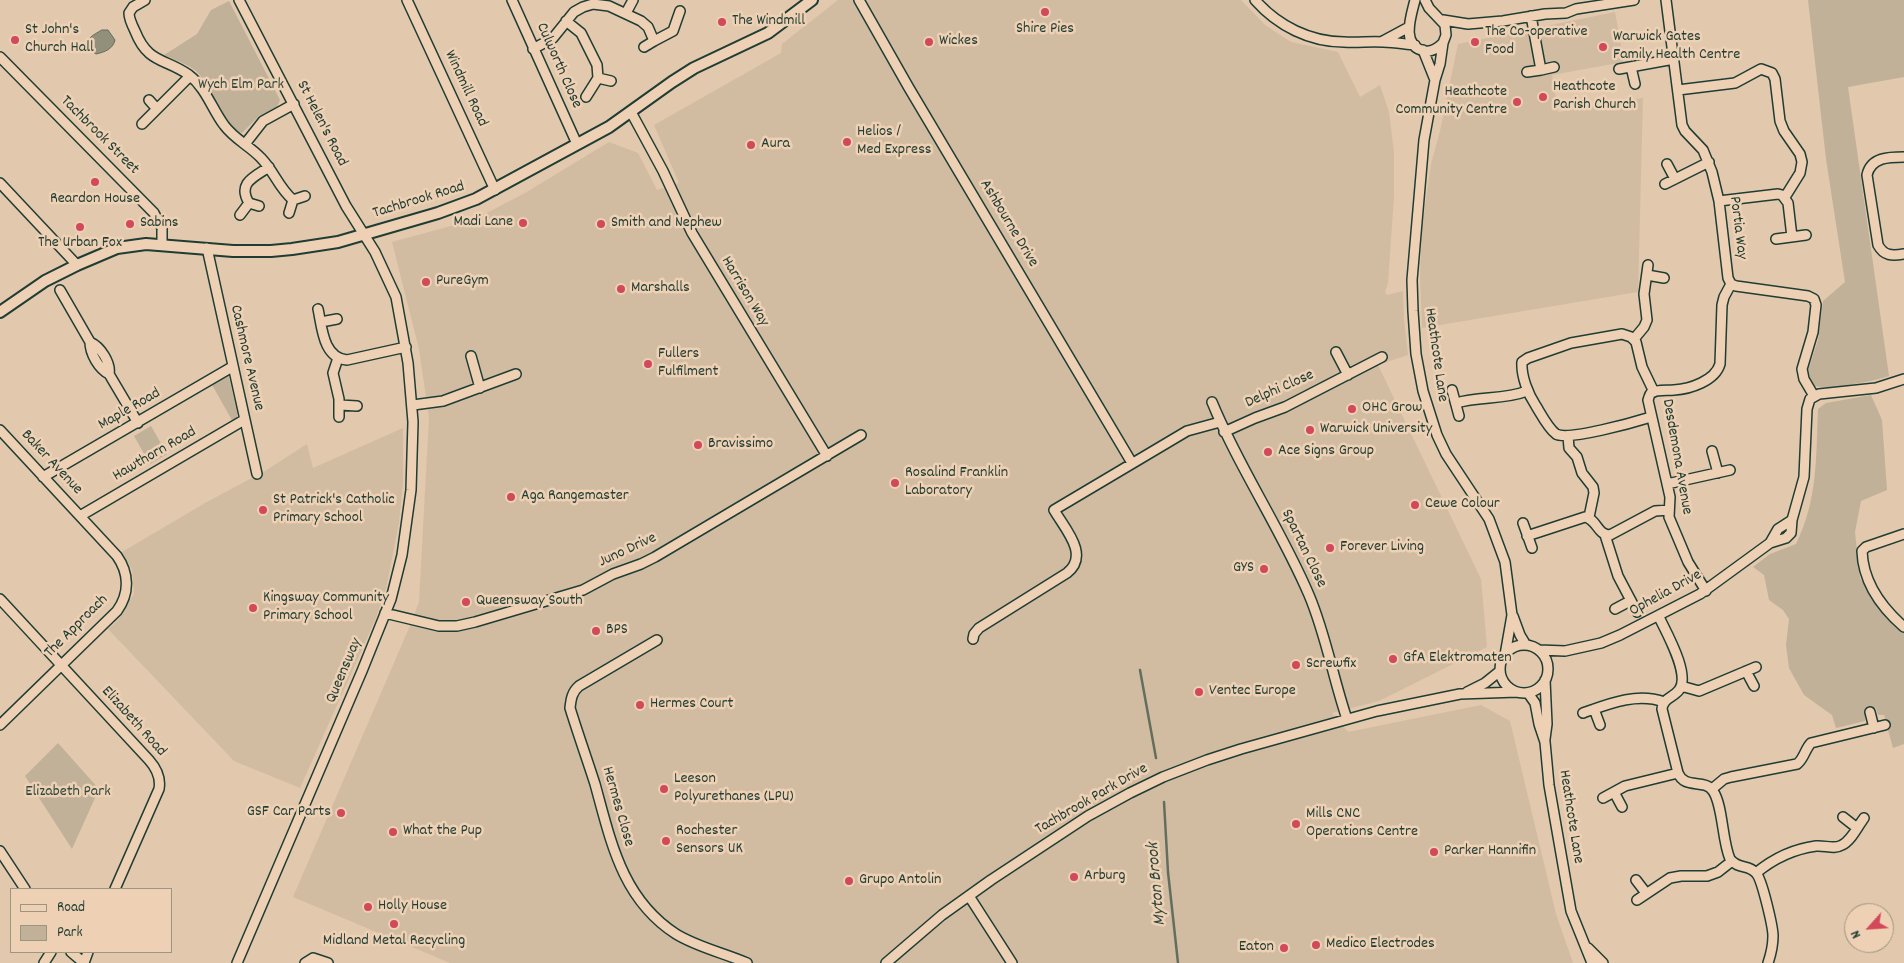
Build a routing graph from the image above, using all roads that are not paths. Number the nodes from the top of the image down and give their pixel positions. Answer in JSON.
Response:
{"nodes":[{"id":1,"x":146,"y":0,"type":"edge"},
{"id":2,"x":239,"y":0,"type":"edge"},
{"id":3,"x":407,"y":0,"type":"edge"},
{"id":4,"x":512,"y":0,"type":"edge"},
{"id":5,"x":633,"y":0,"type":"edge"},
{"id":6,"x":812,"y":0,"type":"edge"},
{"id":7,"x":859,"y":0,"type":"edge"},
{"id":8,"x":1255,"y":0,"type":"edge"},
{"id":9,"x":1415,"y":0,"type":"edge"},
{"id":10,"x":1426,"y":0,"type":"edge"},
{"id":11,"x":1634,"y":0,"type":"edge"},
{"id":12,"x":1666,"y":0,"type":"edge"},
{"id":13,"x":1591,"y":3,"type":"edge"},
{"id":14,"x":680,"y":11,"type":"dead end"},
{"id":15,"x":626,"y":13,"type":"junction"},
{"id":16,"x":1434,"y":14,"type":"junction"},
{"id":17,"x":1531,"y":16,"type":"junction"},
{"id":18,"x":1442,"y":20,"type":"junction"},
{"id":19,"x":566,"y":21,"type":"junction"},
{"id":20,"x":1468,"y":24,"type":"junction"},
{"id":21,"x":1410,"y":25,"type":"junction"},
{"id":22,"x":1444,"y":39,"type":"junction"},
{"id":23,"x":654,"y":42,"type":"junction"},
{"id":24,"x":1383,"y":42,"type":"junction"},
{"id":25,"x":1414,"y":45,"type":"junction"},
{"id":26,"x":644,"y":47,"type":"dead end"},
{"id":27,"x":533,"y":49,"type":"junction"},
{"id":28,"x":1423,"y":50,"type":"junction"},
{"id":29,"x":0,"y":57,"type":"edge"},
{"id":30,"x":1674,"y":59,"type":"junction"},
{"id":31,"x":1554,"y":67,"type":"dead end"},
{"id":32,"x":1631,"y":67,"type":"junction"},
{"id":33,"x":1619,"y":68,"type":"dead end"},
{"id":34,"x":1541,"y":70,"type":"junction"},
{"id":35,"x":1527,"y":72,"type":"dead end"},
{"id":36,"x":190,"y":76,"type":"junction"},
{"id":37,"x":598,"y":78,"type":"junction"},
{"id":38,"x":1435,"y":80,"type":"junction"},
{"id":39,"x":611,"y":82,"type":"dead end"},
{"id":40,"x":1635,"y":84,"type":"dead end"},
{"id":41,"x":1678,"y":90,"type":"junction"},
{"id":42,"x":586,"y":97,"type":"dead end"},
{"id":43,"x":149,"y":100,"type":"dead end"},
{"id":44,"x":294,"y":104,"type":"junction"},
{"id":45,"x":157,"y":109,"type":"junction"},
{"id":46,"x":631,"y":112,"type":"junction"},
{"id":47,"x":142,"y":124,"type":"dead end"},
{"id":48,"x":245,"y":144,"type":"junction"},
{"id":49,"x":577,"y":144,"type":"junction"},
{"id":50,"x":1904,"y":157,"type":"edge"},
{"id":51,"x":1708,"y":162,"type":"junction"},
{"id":52,"x":1668,"y":164,"type":"dead end"},
{"id":53,"x":269,"y":167,"type":"junction"},
{"id":54,"x":1676,"y":179,"type":"junction"},
{"id":55,"x":0,"y":183,"type":"edge"},
{"id":56,"x":1665,"y":184,"type":"dead end"},
{"id":57,"x":495,"y":190,"type":"junction"},
{"id":58,"x":305,"y":196,"type":"dead end"},
{"id":59,"x":1785,"y":197,"type":"junction"},
{"id":60,"x":293,"y":200,"type":"junction"},
{"id":61,"x":1719,"y":201,"type":"junction"},
{"id":62,"x":249,"y":203,"type":"junction"},
{"id":63,"x":260,"y":206,"type":"dead end"},
{"id":64,"x":289,"y":213,"type":"dead end"},
{"id":65,"x":240,"y":216,"type":"dead end"},
{"id":66,"x":364,"y":233,"type":"junction"},
{"id":67,"x":1806,"y":235,"type":"dead end"},
{"id":68,"x":1792,"y":237,"type":"junction"},
{"id":69,"x":1776,"y":239,"type":"dead end"},
{"id":70,"x":162,"y":244,"type":"junction"},
{"id":71,"x":207,"y":248,"type":"junction"},
{"id":72,"x":1904,"y":254,"type":"edge"},
{"id":73,"x":77,"y":264,"type":"junction"},
{"id":74,"x":1648,"y":265,"type":"dead end"},
{"id":75,"x":1647,"y":275,"type":"junction"},
{"id":76,"x":1664,"y":278,"type":"dead end"},
{"id":77,"x":1732,"y":284,"type":"junction"},
{"id":78,"x":60,"y":290,"type":"dead end"},
{"id":79,"x":318,"y":309,"type":"dead end"},
{"id":80,"x":0,"y":312,"type":"edge"},
{"id":81,"x":337,"y":319,"type":"dead end"},
{"id":82,"x":321,"y":322,"type":"junction"},
{"id":83,"x":1634,"y":340,"type":"junction"},
{"id":84,"x":406,"y":347,"type":"junction"},
{"id":85,"x":1336,"y":352,"type":"dead end"},
{"id":86,"x":471,"y":356,"type":"dead end"},
{"id":87,"x":1382,"y":357,"type":"dead end"},
{"id":88,"x":338,"y":358,"type":"junction"},
{"id":89,"x":232,"y":367,"type":"junction"},
{"id":90,"x":516,"y":374,"type":"dead end"},
{"id":91,"x":1348,"y":374,"type":"junction"},
{"id":92,"x":1904,"y":379,"type":"edge"},
{"id":93,"x":480,"y":388,"type":"junction"},
{"id":94,"x":1452,"y":390,"type":"dead end"},
{"id":95,"x":1527,"y":391,"type":"junction"},
{"id":96,"x":1654,"y":392,"type":"junction"},
{"id":97,"x":1814,"y":396,"type":"junction"},
{"id":98,"x":1212,"y":402,"type":"dead end"},
{"id":99,"x":1456,"y":403,"type":"junction"},
{"id":100,"x":340,"y":405,"type":"junction"},
{"id":101,"x":412,"y":405,"type":"junction"},
{"id":102,"x":357,"y":406,"type":"dead end"},
{"id":103,"x":1459,"y":416,"type":"dead end"},
{"id":104,"x":339,"y":417,"type":"dead end"},
{"id":105,"x":1651,"y":418,"type":"junction"},
{"id":106,"x":244,"y":420,"type":"junction"},
{"id":107,"x":1220,"y":422,"type":"junction"},
{"id":108,"x":138,"y":423,"type":"junction"},
{"id":109,"x":0,"y":430,"type":"edge"},
{"id":110,"x":1224,"y":432,"type":"junction"},
{"id":111,"x":861,"y":435,"type":"dead end"},
{"id":112,"x":1568,"y":436,"type":"junction"},
{"id":113,"x":1712,"y":451,"type":"dead end"},
{"id":114,"x":827,"y":456,"type":"junction"},
{"id":115,"x":1132,"y":463,"type":"junction"},
{"id":116,"x":1730,"y":470,"type":"dead end"},
{"id":117,"x":1718,"y":473,"type":"junction"},
{"id":118,"x":257,"y":474,"type":"dead end"},
{"id":119,"x":43,"y":478,"type":"junction"},
{"id":120,"x":1667,"y":484,"type":"junction"},
{"id":121,"x":1668,"y":510,"type":"junction"},
{"id":122,"x":80,"y":516,"type":"junction"},
{"id":123,"x":1589,"y":518,"type":"junction"},
{"id":124,"x":1523,"y":522,"type":"dead end"},
{"id":125,"x":1904,"y":534,"type":"edge"},
{"id":126,"x":1605,"y":535,"type":"junction"},
{"id":127,"x":1528,"y":536,"type":"junction"},
{"id":128,"x":1532,"y":548,"type":"dead end"},
{"id":129,"x":1706,"y":591,"type":"junction"},
{"id":130,"x":0,"y":599,"type":"edge"},
{"id":131,"x":1630,"y":601,"type":"junction"},
{"id":132,"x":1615,"y":609,"type":"dead end"},
{"id":133,"x":1637,"y":612,"type":"dead end"},
{"id":134,"x":385,"y":613,"type":"junction"},
{"id":135,"x":1512,"y":615,"type":"junction"},
{"id":136,"x":1659,"y":617,"type":"junction"},
{"id":137,"x":1904,"y":627,"type":"edge"},
{"id":138,"x":972,"y":638,"type":"dead end"},
{"id":139,"x":656,"y":640,"type":"dead end"},
{"id":140,"x":1526,"y":646,"type":"junction"},
{"id":141,"x":1539,"y":650,"type":"junction"},
{"id":142,"x":1565,"y":651,"type":"junction"},
{"id":143,"x":1505,"y":656,"type":"junction"},
{"id":144,"x":1547,"y":664,"type":"junction"},
{"id":145,"x":61,"y":665,"type":"junction"},
{"id":146,"x":1756,"y":667,"type":"dead end"},
{"id":147,"x":1500,"y":671,"type":"junction"},
{"id":148,"x":1746,"y":671,"type":"junction"},
{"id":149,"x":1545,"y":680,"type":"junction"},
{"id":150,"x":1681,"y":686,"type":"junction"},
{"id":151,"x":1754,"y":686,"type":"dead end"},
{"id":152,"x":1516,"y":692,"type":"junction"},
{"id":153,"x":1528,"y":693,"type":"junction"},
{"id":154,"x":1460,"y":694,"type":"junction"},
{"id":155,"x":1664,"y":702,"type":"junction"},
{"id":156,"x":1594,"y":709,"type":"junction"},
{"id":157,"x":1870,"y":712,"type":"dead end"},
{"id":158,"x":1583,"y":713,"type":"dead end"},
{"id":159,"x":1347,"y":718,"type":"junction"},
{"id":160,"x":0,"y":725,"type":"edge"},
{"id":161,"x":1600,"y":725,"type":"dead end"},
{"id":162,"x":1884,"y":725,"type":"dead end"},
{"id":163,"x":1874,"y":728,"type":"junction"},
{"id":164,"x":1545,"y":742,"type":"junction"},
{"id":165,"x":1678,"y":773,"type":"junction"},
{"id":166,"x":1712,"y":789,"type":"junction"},
{"id":167,"x":1614,"y":792,"type":"junction"},
{"id":168,"x":1603,"y":798,"type":"dead end"},
{"id":169,"x":1622,"y":807,"type":"dead end"},
{"id":170,"x":1843,"y":817,"type":"dead end"},
{"id":171,"x":1864,"y":818,"type":"dead end"},
{"id":172,"x":1857,"y":828,"type":"junction"},
{"id":173,"x":0,"y":851,"type":"edge"},
{"id":174,"x":1732,"y":861,"type":"junction"},
{"id":175,"x":1756,"y":873,"type":"junction"},
{"id":176,"x":1636,"y":880,"type":"dead end"},
{"id":177,"x":24,"y":888,"type":"edge"},
{"id":178,"x":115,"y":888,"type":"edge"},
{"id":179,"x":1646,"y":893,"type":"junction"},
{"id":180,"x":969,"y":896,"type":"junction"},
{"id":181,"x":1637,"y":900,"type":"dead end"},
{"id":182,"x":1586,"y":946,"type":"junction"},
{"id":183,"x":72,"y":953,"type":"edge"},
{"id":184,"x":84,"y":963,"type":"edge"},
{"id":185,"x":237,"y":963,"type":"edge"},
{"id":186,"x":305,"y":963,"type":"edge"},
{"id":187,"x":328,"y":963,"type":"edge"},
{"id":188,"x":747,"y":963,"type":"edge"},
{"id":189,"x":886,"y":963,"type":"edge"},
{"id":190,"x":1012,"y":963,"type":"edge"},
{"id":191,"x":1592,"y":963,"type":"edge"},
{"id":192,"x":1603,"y":963,"type":"edge"},
{"id":193,"x":1768,"y":963,"type":"edge"}],
"edges":[{"from":1,"to":36,"type":"street"},
{"from":2,"to":44,"type":"street","name":"St Helen's Road"},
{"from":3,"to":57,"type":"street","name":"Windmill Road"},
{"from":4,"to":27,"type":"street","name":"Culworth Close"},
{"from":5,"to":15,"type":"street"},
{"from":6,"to":46,"type":"main road","name":"Tachbrook Road"},
{"from":7,"to":115,"type":"street","name":"Ashbourne Drive"},
{"from":8,"to":24,"type":"street"},
{"from":9,"to":21,"type":"street"},
{"from":10,"to":16,"type":"street"},
{"from":11,"to":13,"type":"street"},
{"from":12,"to":30,"type":"street","name":"Portia Way"},
{"from":13,"to":17,"type":"street"},
{"from":14,"to":23,"type":"street"},
{"from":15,"to":19,"type":"street"},
{"from":15,"to":23,"type":"street"},
{"from":16,"to":18,"type":"street"},
{"from":16,"to":21,"type":"street"},
{"from":17,"to":20,"type":"street"},
{"from":17,"to":34,"type":"street"},
{"from":18,"to":20,"type":"street"},
{"from":18,"to":22,"type":"street","name":"Heathcote Lane"},
{"from":19,"to":27,"type":"street"},
{"from":19,"to":37,"type":"street"},
{"from":20,"to":22,"type":"street"},
{"from":21,"to":24,"type":"street"},
{"from":21,"to":25,"type":"street"},
{"from":22,"to":28,"type":"street"},
{"from":22,"to":38,"type":"street","name":"Heathcote Lane"},
{"from":23,"to":26,"type":"street"},
{"from":24,"to":25,"type":"street"},
{"from":25,"to":28,"type":"street"},
{"from":27,"to":49,"type":"street","name":"Culworth Close"},
{"from":28,"to":38,"type":"street"},
{"from":29,"to":70,"type":"street","name":"Tachbrook Street"},
{"from":30,"to":32,"type":"street"},
{"from":30,"to":41,"type":"street","name":"Portia Way"},
{"from":31,"to":34,"type":"street"},
{"from":32,"to":33,"type":"street"},
{"from":32,"to":40,"type":"street"},
{"from":34,"to":35,"type":"street"},
{"from":36,"to":45,"type":"street"},
{"from":36,"to":48,"type":"street"},
{"from":37,"to":39,"type":"street"},
{"from":37,"to":42,"type":"street"},
{"from":38,"to":135,"type":"street","name":"Heathcote Lane"},
{"from":41,"to":51,"type":"street","name":"Portia Way"},
{"from":41,"to":59,"type":"street"},
{"from":43,"to":45,"type":"street"},
{"from":44,"to":48,"type":"street"},
{"from":44,"to":66,"type":"street","name":"St Helen's Road"},
{"from":45,"to":47,"type":"street"},
{"from":46,"to":49,"type":"main road","name":"Tachbrook Road"},
{"from":46,"to":114,"type":"street","name":"Harrison Way"},
{"from":48,"to":53,"type":"street"},
{"from":49,"to":57,"type":"main road","name":"Tachbrook Road"},
{"from":50,"to":72,"type":"street"},
{"from":51,"to":54,"type":"street"},
{"from":51,"to":61,"type":"street","name":"Portia Way"},
{"from":52,"to":54,"type":"street"},
{"from":53,"to":60,"type":"street"},
{"from":53,"to":62,"type":"street"},
{"from":54,"to":56,"type":"street"},
{"from":55,"to":73,"type":"street"},
{"from":57,"to":66,"type":"main road","name":"Tachbrook Road"},
{"from":58,"to":60,"type":"street"},
{"from":59,"to":61,"type":"street"},
{"from":59,"to":68,"type":"street"},
{"from":60,"to":64,"type":"street"},
{"from":61,"to":77,"type":"street","name":"Portia Way"},
{"from":62,"to":63,"type":"street"},
{"from":62,"to":65,"type":"street"},
{"from":66,"to":71,"type":"main road","name":"Tachbrook Road"},
{"from":66,"to":84,"type":"street","name":"Queensway"},
{"from":67,"to":68,"type":"street"},
{"from":68,"to":69,"type":"street"},
{"from":70,"to":71,"type":"main road","name":"Tachbrook Road"},
{"from":70,"to":73,"type":"main road","name":"Tachbrook Road"},
{"from":71,"to":89,"type":"street","name":"Cashmore Avenue"},
{"from":73,"to":80,"type":"main road","name":"Tachbrook Road"},
{"from":74,"to":75,"type":"street"},
{"from":75,"to":76,"type":"street"},
{"from":75,"to":83,"type":"street"},
{"from":77,"to":96,"type":"street","name":"Desdemona Avenue"},
{"from":77,"to":97,"type":"street","name":"Portia Way"},
{"from":78,"to":108,"type":"street"},
{"from":79,"to":82,"type":"street"},
{"from":81,"to":82,"type":"street"},
{"from":82,"to":88,"type":"street"},
{"from":83,"to":95,"type":"street"},
{"from":83,"to":96,"type":"street"},
{"from":84,"to":88,"type":"street"},
{"from":84,"to":101,"type":"street","name":"Queensway"},
{"from":85,"to":91,"type":"street"},
{"from":86,"to":93,"type":"street"},
{"from":87,"to":91,"type":"street","name":"Delphi Close"},
{"from":88,"to":100,"type":"street"},
{"from":89,"to":106,"type":"street","name":"Cashmore Avenue"},
{"from":89,"to":108,"type":"street","name":"Maple Road"},
{"from":90,"to":93,"type":"street"},
{"from":91,"to":110,"type":"street","name":"Delphi Close"},
{"from":92,"to":97,"type":"street"},
{"from":93,"to":101,"type":"street"},
{"from":94,"to":99,"type":"street"},
{"from":95,"to":99,"type":"street"},
{"from":95,"to":112,"type":"street"},
{"from":96,"to":105,"type":"street","name":"Desdemona Avenue"},
{"from":97,"to":129,"type":"street","name":"Ophelia Drive"},
{"from":98,"to":107,"type":"street","name":"Spartan Close"},
{"from":99,"to":103,"type":"street"},
{"from":100,"to":102,"type":"street"},
{"from":100,"to":104,"type":"street"},
{"from":101,"to":134,"type":"street","name":"Queensway"},
{"from":105,"to":112,"type":"street"},
{"from":105,"to":120,"type":"street","name":"Desdemona Avenue"},
{"from":106,"to":118,"type":"street","name":"Cashmore Avenue"},
{"from":106,"to":122,"type":"street","name":"Hawthorn Road"},
{"from":107,"to":110,"type":"street","name":"Spartan Close"},
{"from":107,"to":115,"type":"street"},
{"from":108,"to":119,"type":"street","name":"Maple Road"},
{"from":109,"to":119,"type":"street","name":"Baker Avenue"},
{"from":110,"to":159,"type":"street","name":"Spartan Close"},
{"from":111,"to":114,"type":"street","name":"Juno Drive"},
{"from":112,"to":123,"type":"street"},
{"from":113,"to":117,"type":"street"},
{"from":114,"to":134,"type":"street","name":"Juno Drive"},
{"from":115,"to":138,"type":"street"},
{"from":116,"to":117,"type":"street"},
{"from":117,"to":120,"type":"street"},
{"from":119,"to":122,"type":"street","name":"Baker Avenue"},
{"from":120,"to":121,"type":"street","name":"Desdemona Avenue"},
{"from":121,"to":126,"type":"street"},
{"from":121,"to":129,"type":"street","name":"Desdemona Avenue"},
{"from":122,"to":145,"type":"street","name":"The Approach"},
{"from":123,"to":126,"type":"street"},
{"from":123,"to":127,"type":"street"},
{"from":124,"to":127,"type":"street"},
{"from":125,"to":137,"type":"street"},
{"from":126,"to":131,"type":"street"},
{"from":127,"to":128,"type":"street"},
{"from":129,"to":136,"type":"street","name":"Ophelia Drive"},
{"from":130,"to":145,"type":"street","name":"Elizabeth Road"},
{"from":131,"to":132,"type":"street"},
{"from":131,"to":133,"type":"street"},
{"from":134,"to":185,"type":"street","name":"Queensway"},
{"from":135,"to":140,"type":"street","name":"Heathcote Lane"},
{"from":135,"to":143,"type":"street","name":"Heathcote Lane"},
{"from":136,"to":142,"type":"street","name":"Ophelia Drive"},
{"from":136,"to":150,"type":"street"},
{"from":139,"to":188,"type":"street","name":"Hermes Close"},
{"from":140,"to":141,"type":"street"},
{"from":140,"to":143,"type":"street"},
{"from":141,"to":142,"type":"street","name":"Ophelia Drive"},
{"from":141,"to":144,"type":"street"},
{"from":142,"to":144,"type":"street","name":"Ophelia Drive"},
{"from":143,"to":147,"type":"street"},
{"from":144,"to":149,"type":"street"},
{"from":145,"to":160,"type":"street","name":"The Approach"},
{"from":145,"to":178,"type":"street","name":"Elizabeth Road"},
{"from":146,"to":148,"type":"street"},
{"from":147,"to":152,"type":"street"},
{"from":147,"to":154,"type":"street","name":"Tachbrook Park Drive"},
{"from":148,"to":150,"type":"street"},
{"from":148,"to":151,"type":"street"},
{"from":149,"to":153,"type":"street"},
{"from":149,"to":164,"type":"street"},
{"from":150,"to":155,"type":"street"},
{"from":152,"to":153,"type":"street"},
{"from":152,"to":154,"type":"street","name":"Tachbrook Park Drive"},
{"from":153,"to":164,"type":"street","name":"Heathcote Lane"},
{"from":154,"to":159,"type":"street","name":"Tachbrook Park Drive"},
{"from":155,"to":156,"type":"street"},
{"from":155,"to":165,"type":"street"},
{"from":156,"to":158,"type":"street"},
{"from":156,"to":161,"type":"street"},
{"from":157,"to":163,"type":"street"},
{"from":159,"to":180,"type":"street","name":"Tachbrook Park Drive"},
{"from":162,"to":163,"type":"street"},
{"from":163,"to":166,"type":"street"},
{"from":164,"to":182,"type":"street","name":"Heathcote Lane"},
{"from":165,"to":166,"type":"street"},
{"from":165,"to":167,"type":"street"},
{"from":166,"to":174,"type":"street"},
{"from":167,"to":168,"type":"street"},
{"from":167,"to":169,"type":"street"},
{"from":170,"to":172,"type":"street"},
{"from":171,"to":172,"type":"street"},
{"from":172,"to":175,"type":"street"},
{"from":173,"to":177,"type":"street"},
{"from":174,"to":175,"type":"street"},
{"from":174,"to":179,"type":"street"},
{"from":175,"to":193,"type":"street"},
{"from":176,"to":179,"type":"street"},
{"from":179,"to":181,"type":"street"},
{"from":180,"to":189,"type":"street","name":"Tachbrook Park Drive"},
{"from":180,"to":190,"type":"street"},
{"from":182,"to":191,"type":"street","name":"Heathcote Lane"},
{"from":182,"to":192,"type":"street","name":"Heathcote Lane"},
{"from":183,"to":184,"type":"street"},
{"from":186,"to":187,"type":"street"}]}
